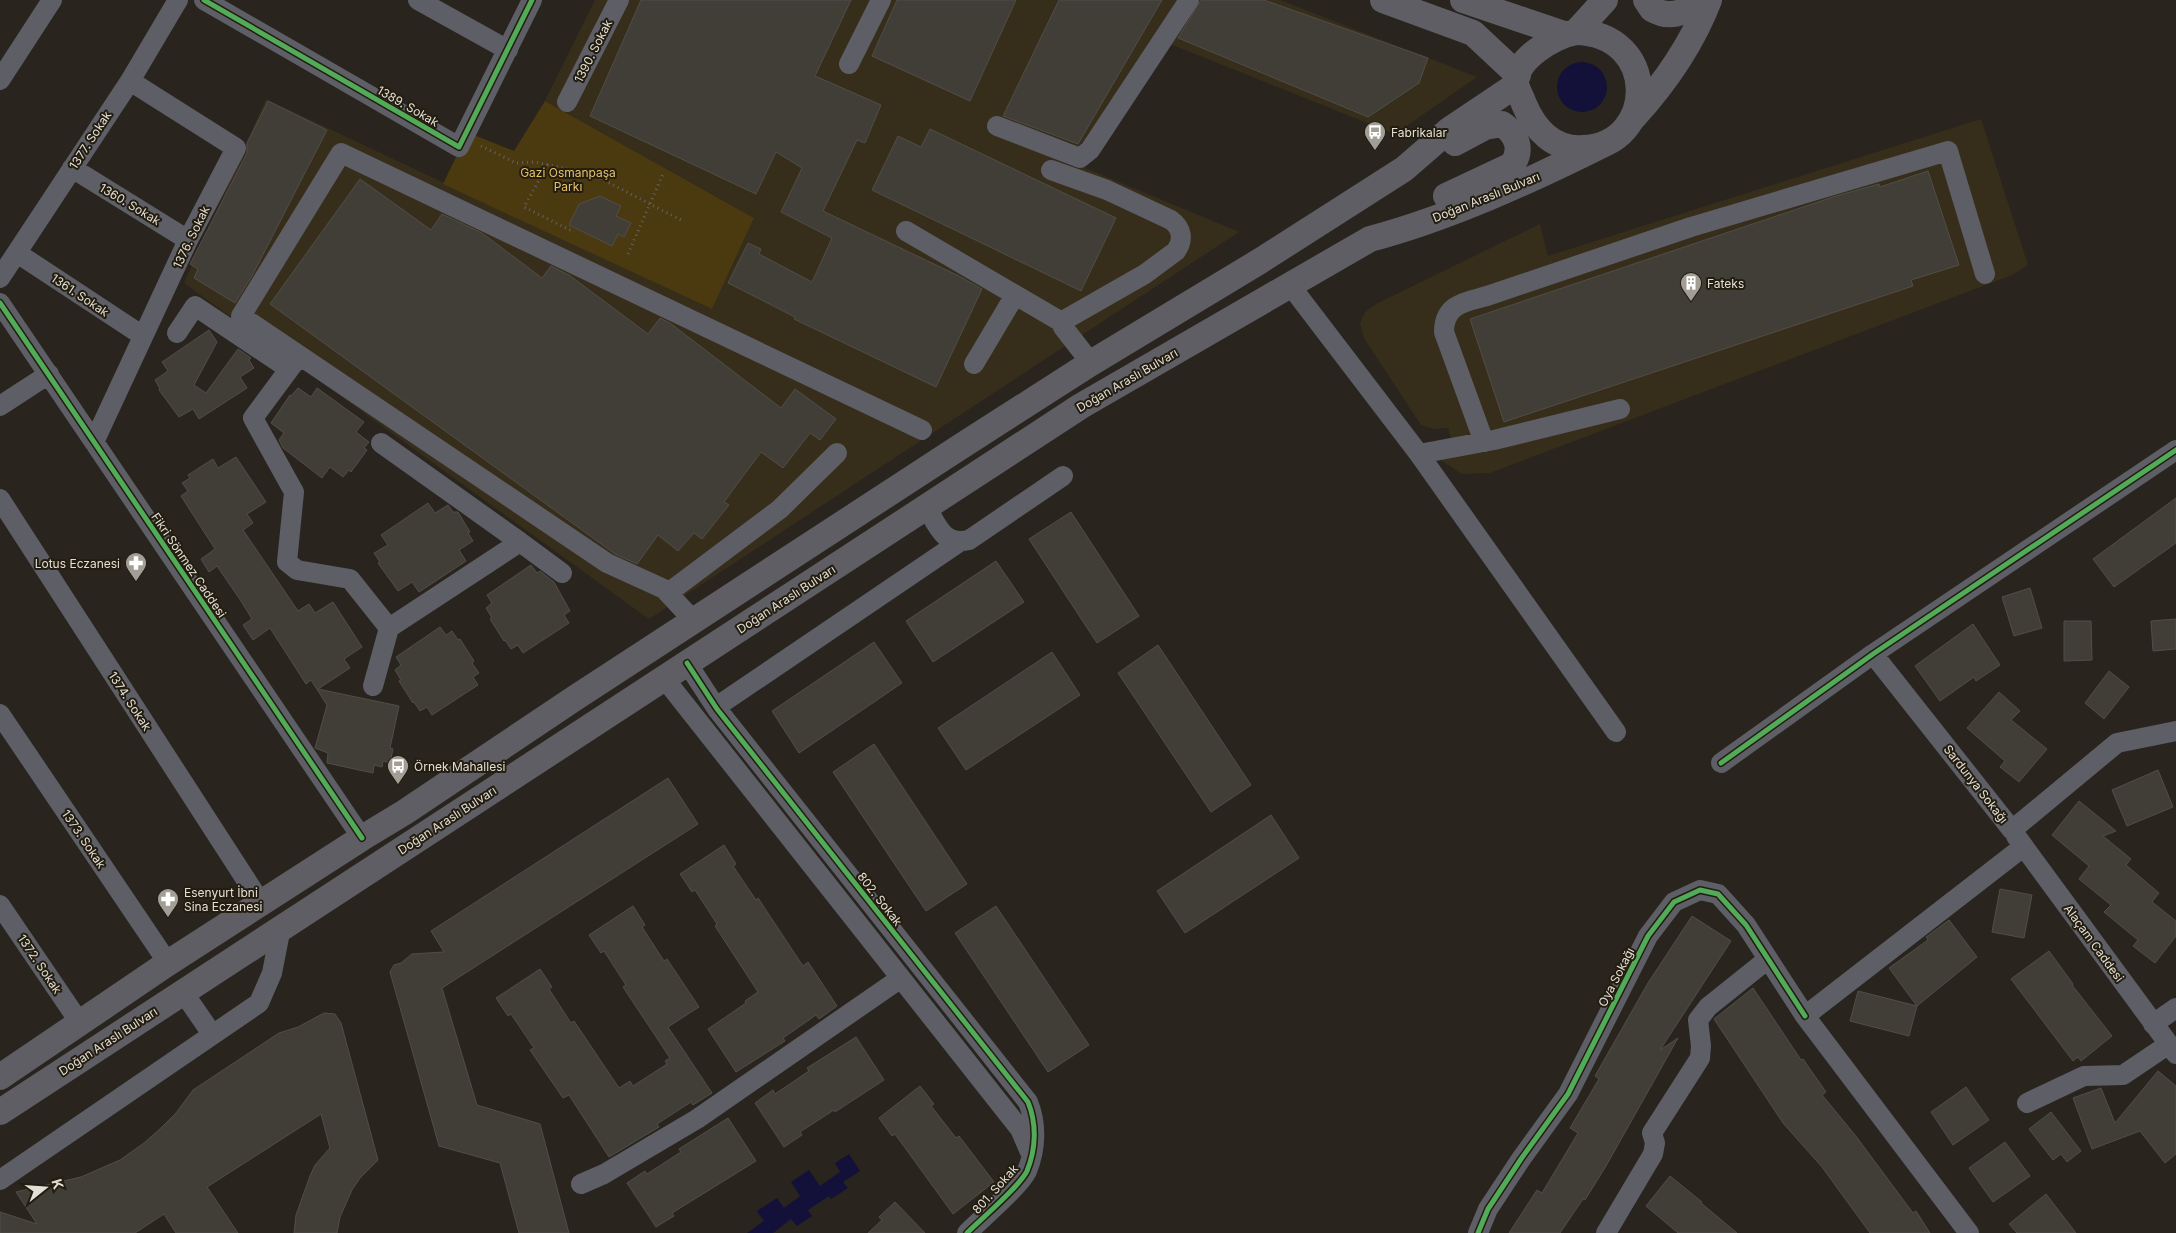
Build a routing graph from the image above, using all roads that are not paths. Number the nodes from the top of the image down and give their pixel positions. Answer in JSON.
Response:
{"nodes":[{"id":1,"x":52,"y":0,"type":"edge"},
{"id":2,"x":178,"y":0,"type":"edge"},
{"id":3,"x":204,"y":0,"type":"edge"},
{"id":4,"x":418,"y":0,"type":"edge"},
{"id":5,"x":532,"y":0,"type":"edge"},
{"id":6,"x":619,"y":0,"type":"edge"},
{"id":7,"x":881,"y":0,"type":"edge"},
{"id":8,"x":1189,"y":0,"type":"edge"},
{"id":9,"x":1382,"y":0,"type":"edge"},
{"id":10,"x":1463,"y":0,"type":"edge"},
{"id":11,"x":1605,"y":0,"type":"edge"},
{"id":12,"x":1646,"y":0,"type":"edge"},
{"id":13,"x":1698,"y":0,"type":"edge"},
{"id":14,"x":1708,"y":0,"type":"edge"},
{"id":15,"x":1570,"y":33,"type":"junction"},
{"id":16,"x":508,"y":50,"type":"junction"},
{"id":17,"x":849,"y":64,"type":"dead end"},
{"id":18,"x":0,"y":80,"type":"edge"},
{"id":19,"x":130,"y":80,"type":"junction"},
{"id":20,"x":1517,"y":80,"type":"junction"},
{"id":21,"x":568,"y":102,"type":"dead end"},
{"id":22,"x":1630,"y":121,"type":"junction"},
{"id":23,"x":998,"y":126,"type":"dead end"},
{"id":24,"x":1604,"y":144,"type":"junction"},
{"id":25,"x":72,"y":168,"type":"junction"},
{"id":26,"x":1404,"y":169,"type":"junction"},
{"id":27,"x":1051,"y":170,"type":"dead end"},
{"id":28,"x":906,"y":231,"type":"dead end"},
{"id":29,"x":188,"y":240,"type":"junction"},
{"id":30,"x":1370,"y":240,"type":"junction"},
{"id":31,"x":17,"y":253,"type":"junction"},
{"id":32,"x":1985,"y":274,"type":"dead end"},
{"id":33,"x":0,"y":278,"type":"edge"},
{"id":34,"x":1290,"y":285,"type":"junction"},
{"id":35,"x":1015,"y":295,"type":"junction"},
{"id":36,"x":0,"y":303,"type":"edge"},
{"id":37,"x":1065,"y":324,"type":"junction"},
{"id":38,"x":177,"y":333,"type":"dead end"},
{"id":39,"x":143,"y":336,"type":"junction"},
{"id":40,"x":294,"y":362,"type":"junction"},
{"id":41,"x":974,"y":364,"type":"dead end"},
{"id":42,"x":1091,"y":364,"type":"junction"},
{"id":43,"x":48,"y":374,"type":"junction"},
{"id":44,"x":0,"y":406,"type":"edge"},
{"id":45,"x":1620,"y":409,"type":"dead end"},
{"id":46,"x":922,"y":430,"type":"dead end"},
{"id":47,"x":94,"y":442,"type":"junction"},
{"id":48,"x":1484,"y":442,"type":"junction"},
{"id":49,"x":381,"y":443,"type":"dead end"},
{"id":50,"x":2176,"y":450,"type":"edge"},
{"id":51,"x":837,"y":453,"type":"dead end"},
{"id":52,"x":1419,"y":454,"type":"junction"},
{"id":53,"x":1063,"y":476,"type":"dead end"},
{"id":54,"x":0,"y":499,"type":"edge"},
{"id":55,"x":927,"y":508,"type":"junction"},
{"id":56,"x":520,"y":542,"type":"junction"},
{"id":57,"x":958,"y":543,"type":"junction"},
{"id":58,"x":562,"y":573,"type":"dead end"},
{"id":59,"x":668,"y":593,"type":"junction"},
{"id":60,"x":694,"y":621,"type":"junction"},
{"id":61,"x":389,"y":628,"type":"junction"},
{"id":62,"x":1874,"y":654,"type":"junction"},
{"id":63,"x":688,"y":663,"type":"junction"},
{"id":64,"x":664,"y":678,"type":"junction"},
{"id":65,"x":373,"y":686,"type":"dead end"},
{"id":66,"x":716,"y":707,"type":"junction"},
{"id":67,"x":0,"y":714,"type":"edge"},
{"id":68,"x":2176,"y":731,"type":"edge"},
{"id":69,"x":1616,"y":732,"type":"dead end"},
{"id":70,"x":1721,"y":763,"type":"dead end"},
{"id":71,"x":362,"y":838,"type":"junction"},
{"id":72,"x":2018,"y":838,"type":"junction"},
{"id":73,"x":261,"y":902,"type":"junction"},
{"id":74,"x":0,"y":905,"type":"edge"},
{"id":75,"x":281,"y":928,"type":"junction"},
{"id":76,"x":1768,"y":959,"type":"junction"},
{"id":77,"x":168,"y":963,"type":"junction"},
{"id":78,"x":901,"y":978,"type":"junction"},
{"id":79,"x":183,"y":992,"type":"junction"},
{"id":80,"x":2176,"y":1008,"type":"edge"},
{"id":81,"x":1805,"y":1016,"type":"junction"},
{"id":82,"x":80,"y":1024,"type":"junction"},
{"id":83,"x":2153,"y":1024,"type":"junction"},
{"id":84,"x":212,"y":1034,"type":"junction"},
{"id":85,"x":2172,"y":1049,"type":"edge"},
{"id":86,"x":0,"y":1077,"type":"edge"},
{"id":87,"x":2027,"y":1103,"type":"dead end"},
{"id":88,"x":0,"y":1112,"type":"edge"},
{"id":89,"x":1031,"y":1154,"type":"junction"},
{"id":90,"x":0,"y":1180,"type":"edge"},
{"id":91,"x":581,"y":1184,"type":"dead end"},
{"id":92,"x":1596,"y":1232,"type":"edge"},
{"id":93,"x":967,"y":1233,"type":"edge"},
{"id":94,"x":1478,"y":1233,"type":"edge"},
{"id":95,"x":1969,"y":1233,"type":"edge"}],
"edges":[{"from":1,"to":18,"type":"street"},
{"from":2,"to":19,"type":"street","name":"1377. Sokak"},
{"from":3,"to":16,"type":"street","name":"1389. Sokak"},
{"from":4,"to":16,"type":"street"},
{"from":5,"to":16,"type":"street"},
{"from":6,"to":21,"type":"street","name":"1390. Sokak"},
{"from":7,"to":17,"type":"street"},
{"from":8,"to":23,"type":"street"},
{"from":9,"to":20,"type":"main road"},
{"from":10,"to":15,"type":"main road"},
{"from":11,"to":15,"type":"main road"},
{"from":12,"to":13,"type":"main road"},
{"from":14,"to":22,"type":"main road"},
{"from":15,"to":20,"type":"main road"},
{"from":15,"to":22,"type":"main road"},
{"from":19,"to":25,"type":"street","name":"1377. Sokak"},
{"from":19,"to":29,"type":"street","name":"1376. Sokak"},
{"from":20,"to":24,"type":"main road"},
{"from":20,"to":26,"type":"main road"},
{"from":22,"to":24,"type":"main road"},
{"from":24,"to":30,"type":"main road","name":"Doğan Araslı Bulvarı"},
{"from":25,"to":29,"type":"street","name":"1360. Sokak"},
{"from":25,"to":31,"type":"street","name":"1377. Sokak"},
{"from":26,"to":30,"type":"main road"},
{"from":26,"to":42,"type":"main road"},
{"from":27,"to":37,"type":"street"},
{"from":28,"to":35,"type":"street"},
{"from":29,"to":39,"type":"street","name":"1376. Sokak"},
{"from":30,"to":34,"type":"main road","name":"Doğan Araslı Bulvarı"},
{"from":31,"to":33,"type":"street","name":"1377. Sokak"},
{"from":31,"to":39,"type":"street","name":"1361. Sokak"},
{"from":32,"to":48,"type":"street"},
{"from":34,"to":52,"type":"street"},
{"from":34,"to":55,"type":"main road","name":"Doğan Araslı Bulvarı"},
{"from":35,"to":37,"type":"street"},
{"from":35,"to":41,"type":"street"},
{"from":36,"to":43,"type":"street","name":"Fikri Sönmez Caddesi"},
{"from":37,"to":42,"type":"street"},
{"from":38,"to":40,"type":"street"},
{"from":39,"to":47,"type":"street","name":"1376. Sokak"},
{"from":40,"to":46,"type":"street"},
{"from":40,"to":59,"type":"street"},
{"from":40,"to":61,"type":"street"},
{"from":42,"to":60,"type":"main road"},
{"from":43,"to":44,"type":"street"},
{"from":43,"to":47,"type":"street","name":"Fikri Sönmez Caddesi"},
{"from":45,"to":48,"type":"street"},
{"from":47,"to":71,"type":"street","name":"Fikri Sönmez Caddesi"},
{"from":48,"to":52,"type":"street"},
{"from":49,"to":56,"type":"street"},
{"from":50,"to":62,"type":"street"},
{"from":51,"to":59,"type":"street"},
{"from":52,"to":69,"type":"street"},
{"from":53,"to":57,"type":"street"},
{"from":54,"to":73,"type":"street","name":"1374. Sokak"},
{"from":55,"to":57,"type":"street"},
{"from":55,"to":63,"type":"main road","name":"Doğan Araslı Bulvarı"},
{"from":56,"to":58,"type":"street"},
{"from":56,"to":61,"type":"street"},
{"from":57,"to":66,"type":"street"},
{"from":59,"to":60,"type":"street"},
{"from":60,"to":71,"type":"main road"},
{"from":61,"to":65,"type":"street"},
{"from":62,"to":70,"type":"street"},
{"from":62,"to":72,"type":"street","name":"Sardunya Sokağı"},
{"from":63,"to":64,"type":"main road","name":"Doğan Araslı Bulvarı"},
{"from":63,"to":66,"type":"street","name":"802. Sokak"},
{"from":64,"to":75,"type":"main road","name":"Doğan Araslı Bulvarı"},
{"from":64,"to":78,"type":"street"},
{"from":66,"to":89,"type":"street","name":"802. Sokak"},
{"from":67,"to":77,"type":"street","name":"1373. Sokak"},
{"from":68,"to":72,"type":"street","name":"Sardunya Sokağı"},
{"from":71,"to":73,"type":"main road"},
{"from":72,"to":81,"type":"street"},
{"from":72,"to":83,"type":"street","name":"Alaçam Caddesi"},
{"from":73,"to":77,"type":"main road"},
{"from":74,"to":82,"type":"street","name":"1372. Sokak"},
{"from":75,"to":79,"type":"main road","name":"Doğan Araslı Bulvarı"},
{"from":75,"to":84,"type":"street"},
{"from":76,"to":81,"type":"street","name":"Oya Sokağı"},
{"from":76,"to":92,"type":"street"},
{"from":76,"to":94,"type":"street","name":"Oya Sokağı"},
{"from":77,"to":82,"type":"main road"},
{"from":78,"to":89,"type":"street"},
{"from":78,"to":91,"type":"street"},
{"from":79,"to":84,"type":"street"},
{"from":79,"to":88,"type":"main road","name":"Doğan Araslı Bulvarı"},
{"from":80,"to":83,"type":"street"},
{"from":81,"to":95,"type":"street","name":"Oya Sokağı"},
{"from":82,"to":86,"type":"main road"},
{"from":83,"to":85,"type":"street","name":"Alaçam Caddesi"},
{"from":84,"to":90,"type":"street"},
{"from":85,"to":87,"type":"street"},
{"from":89,"to":93,"type":"street","name":"801. Sokak"}]}
